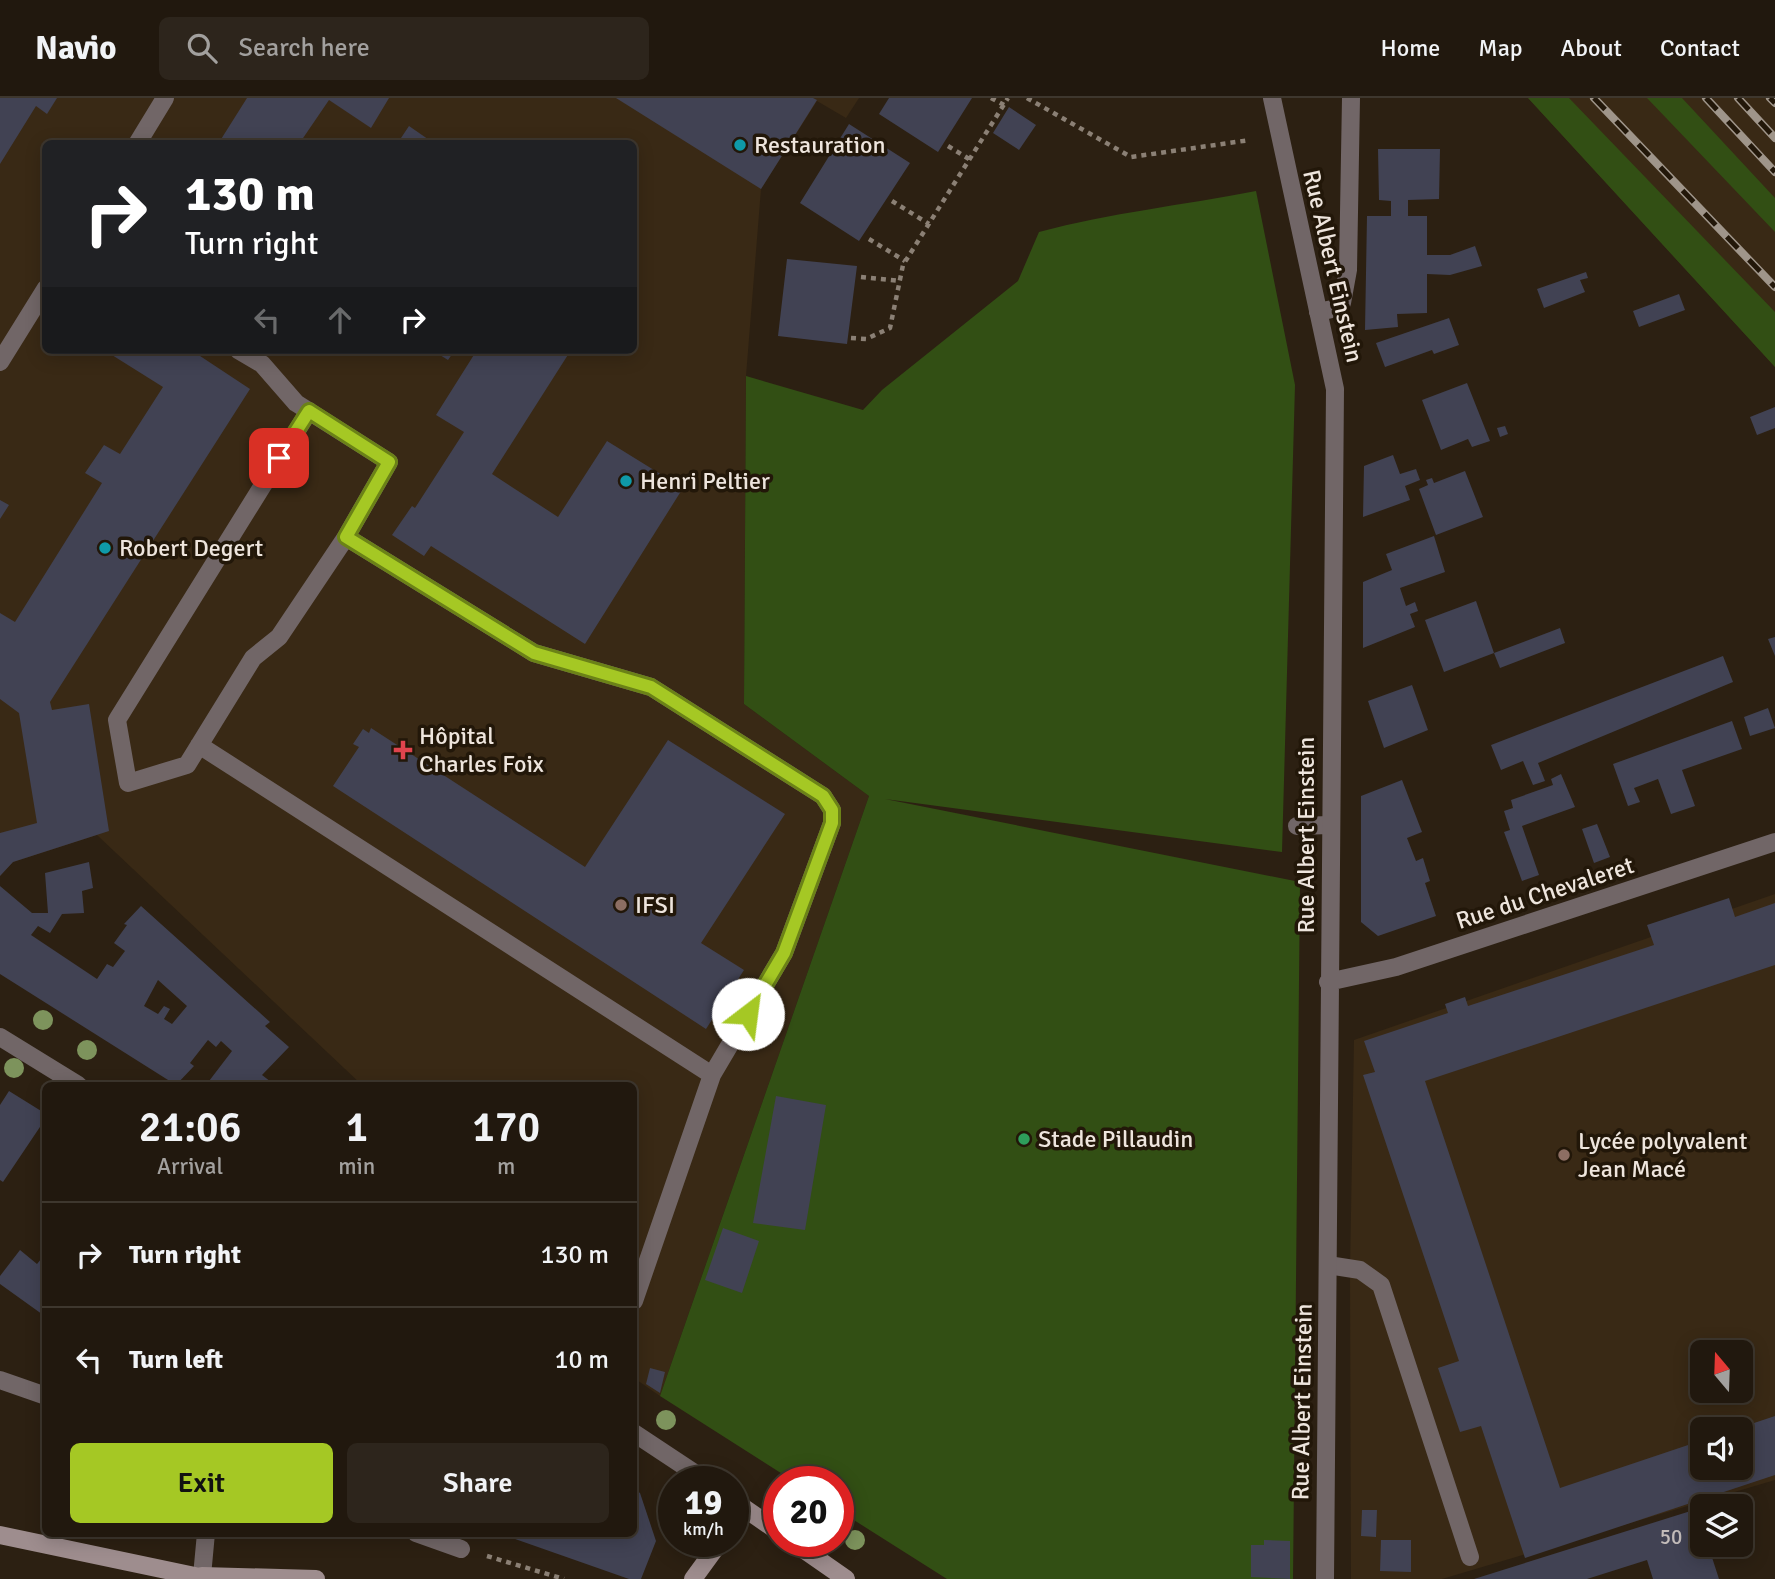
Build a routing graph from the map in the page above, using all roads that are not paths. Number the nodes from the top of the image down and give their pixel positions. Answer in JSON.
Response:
{"nodes":[{"id":1,"x":165,"y":98,"type":"edge"},
{"id":2,"x":1272,"y":98,"type":"edge"},
{"id":3,"x":1351,"y":98,"type":"edge"},
{"id":4,"x":139,"y":140,"type":"edge"},
{"id":5,"x":42,"y":294,"type":"edge"},
{"id":6,"x":1318,"y":312,"type":"junction"},
{"id":7,"x":246,"y":354,"type":"edge"},
{"id":8,"x":0,"y":362,"type":"edge"},
{"id":9,"x":309,"y":411,"type":"junction"},
{"id":10,"x":346,"y":537,"type":"junction"},
{"id":11,"x":199,"y":745,"type":"junction"},
{"id":12,"x":1330,"y":825,"type":"junction"},
{"id":13,"x":1297,"y":826,"type":"dead end"},
{"id":14,"x":1775,"y":842,"type":"edge"},
{"id":15,"x":1328,"y":982,"type":"junction"},
{"id":16,"x":0,"y":1037,"type":"edge"},
{"id":17,"x":712,"y":1075,"type":"junction"},
{"id":18,"x":73,"y":1082,"type":"edge"},
{"id":19,"x":1328,"y":1265,"type":"junction"},
{"id":20,"x":637,"y":1292,"type":"edge"},
{"id":21,"x":0,"y":1380,"type":"edge"},
{"id":22,"x":42,"y":1395,"type":"edge"},
{"id":23,"x":637,"y":1435,"type":"edge"},
{"id":24,"x":684,"y":1466,"type":"edge"},
{"id":25,"x":0,"y":1535,"type":"edge"},
{"id":26,"x":206,"y":1537,"type":"edge"},
{"id":27,"x":427,"y":1537,"type":"edge"},
{"id":28,"x":461,"y":1549,"type":"road end"},
{"id":29,"x":709,"y":1557,"type":"edge"},
{"id":30,"x":814,"y":1557,"type":"edge"},
{"id":31,"x":1470,"y":1557,"type":"dead end"},
{"id":32,"x":205,"y":1578,"type":"edge"},
{"id":33,"x":316,"y":1579,"type":"edge"},
{"id":34,"x":693,"y":1579,"type":"edge"},
{"id":35,"x":846,"y":1579,"type":"edge"},
{"id":36,"x":1325,"y":1579,"type":"edge"}],
"edges":[{"from":1,"to":4,"type":"street"},
{"from":2,"to":6,"type":"street","name":"Rue Albert Einstein"},
{"from":3,"to":6,"type":"street"},
{"from":5,"to":8,"type":"street"},
{"from":6,"to":12,"type":"street","name":"Rue Albert Einstein"},
{"from":7,"to":9,"type":"street"},
{"from":9,"to":10,"type":"street"},
{"from":9,"to":11,"type":"street"},
{"from":10,"to":11,"type":"street"},
{"from":10,"to":17,"type":"street"},
{"from":11,"to":17,"type":"street"},
{"from":12,"to":13,"type":"street"},
{"from":12,"to":15,"type":"street","name":"Rue Albert Einstein"},
{"from":14,"to":15,"type":"street","name":"Rue du Chevaleret"},
{"from":15,"to":19,"type":"street","name":"Rue Albert Einstein"},
{"from":16,"to":18,"type":"street"},
{"from":17,"to":20,"type":"street"},
{"from":19,"to":31,"type":"street"},
{"from":19,"to":36,"type":"street","name":"Rue Albert Einstein"},
{"from":21,"to":22,"type":"street"},
{"from":23,"to":24,"type":"street"},
{"from":25,"to":32,"type":"main road"},
{"from":26,"to":32,"type":"street"},
{"from":27,"to":28,"type":"street"},
{"from":29,"to":34,"type":"main road"},
{"from":30,"to":35,"type":"main road"},
{"from":32,"to":33,"type":"main road"}]}
